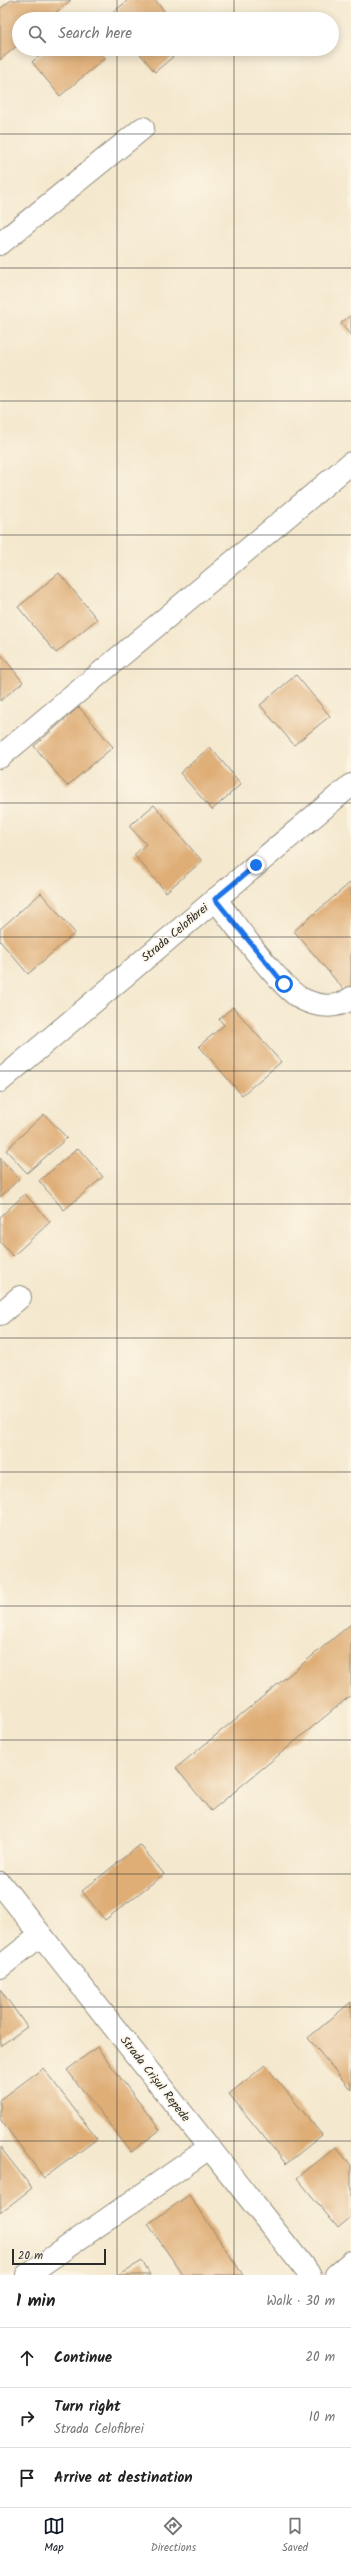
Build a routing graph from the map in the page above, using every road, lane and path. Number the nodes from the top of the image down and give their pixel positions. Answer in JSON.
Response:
{"nodes":[{"id":1,"x":143,"y":128,"type":"dead end"},
{"id":2,"x":0,"y":244,"type":"edge"},
{"id":3,"x":351,"y":463,"type":"edge"},
{"id":4,"x":0,"y":757,"type":"edge"},
{"id":5,"x":351,"y":785,"type":"edge"},
{"id":6,"x":215,"y":899,"type":"junction"},
{"id":7,"x":351,"y":998,"type":"edge"},
{"id":8,"x":0,"y":1081,"type":"edge"},
{"id":9,"x":20,"y":1297,"type":"dead end"},
{"id":10,"x":0,"y":1314,"type":"edge"},
{"id":11,"x":0,"y":1883,"type":"edge"},
{"id":12,"x":41,"y":1935,"type":"junction"},
{"id":13,"x":0,"y":1967,"type":"edge"},
{"id":14,"x":209,"y":2148,"type":"junction"},
{"id":15,"x":351,"y":2262,"type":"edge"},
{"id":16,"x":26,"y":2275,"type":"edge"},
{"id":17,"x":310,"y":2275,"type":"edge"},
{"id":18,"x":336,"y":2275,"type":"edge"}],
"edges":[{"from":1,"to":2,"type":"street"},
{"from":3,"to":4,"type":"street"},
{"from":5,"to":6,"type":"street","name":"Strada Celofibrei"},
{"from":6,"to":7,"type":"street"},
{"from":6,"to":8,"type":"street","name":"Strada Celofibrei"},
{"from":9,"to":10,"type":"street"},
{"from":11,"to":12,"type":"street","name":"Strada Crișul Repede"},
{"from":12,"to":13,"type":"street"},
{"from":12,"to":14,"type":"street","name":"Strada Crișul Repede"},
{"from":14,"to":16,"type":"street"},
{"from":14,"to":17,"type":"street","name":"Strada Crișul Repede"},
{"from":15,"to":18,"type":"street"}]}
